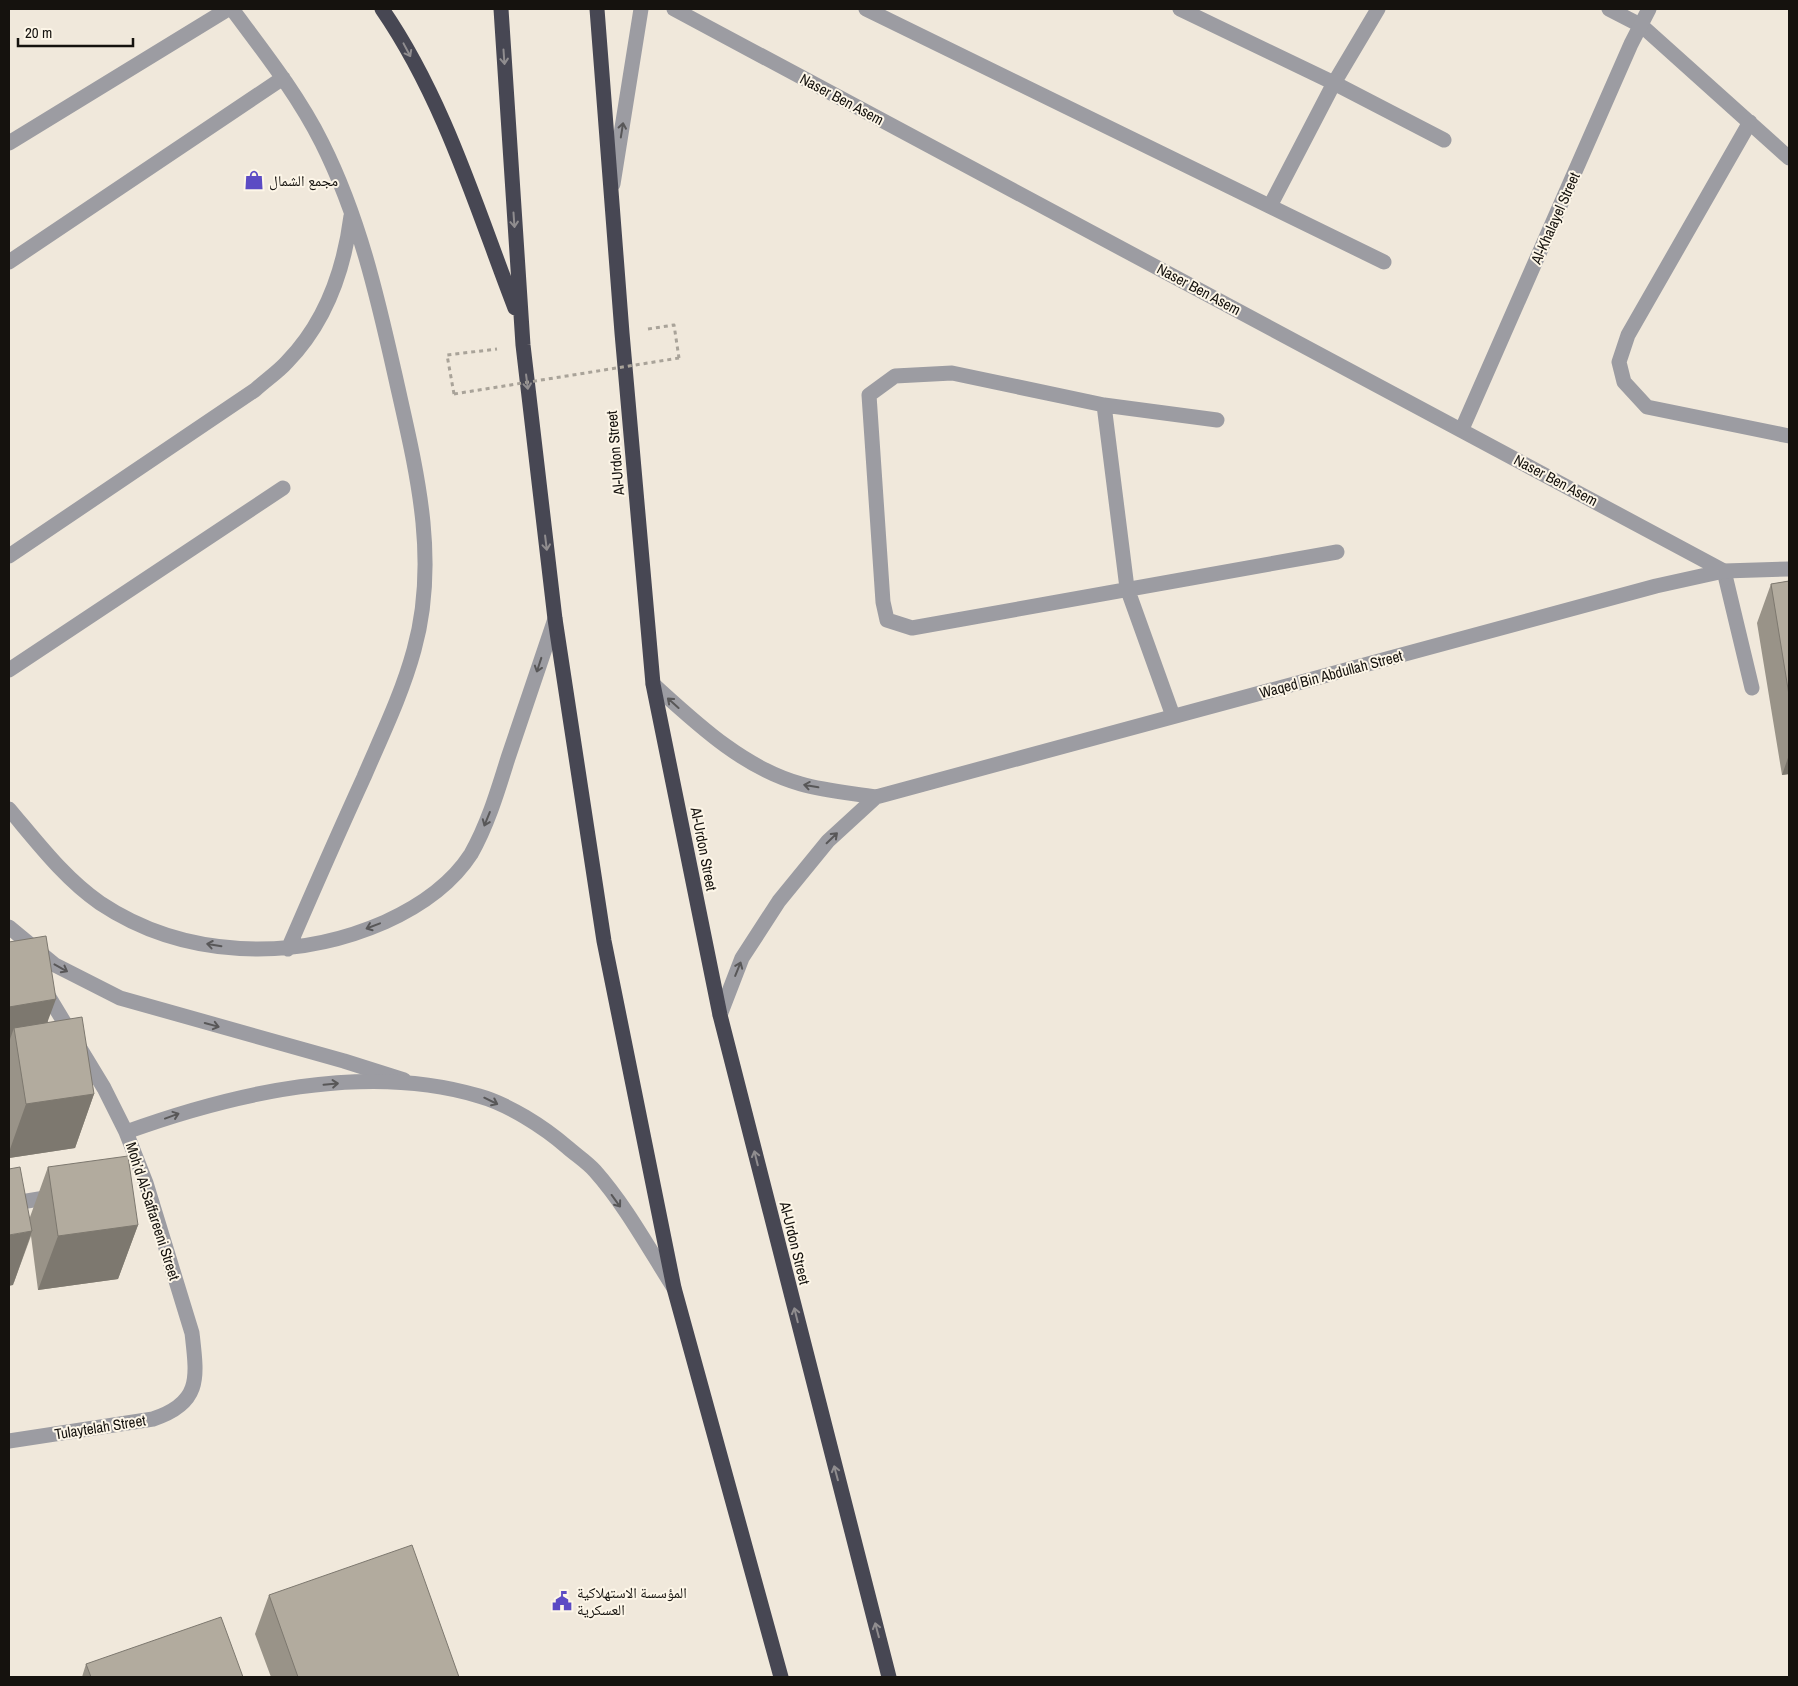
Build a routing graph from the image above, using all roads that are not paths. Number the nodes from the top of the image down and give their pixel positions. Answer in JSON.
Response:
{"nodes":[{"id":1,"x":228,"y":9,"type":"edge"},
{"id":2,"x":232,"y":9,"type":"edge"},
{"id":3,"x":382,"y":9,"type":"edge"},
{"id":4,"x":501,"y":9,"type":"edge"},
{"id":5,"x":597,"y":9,"type":"edge"},
{"id":6,"x":641,"y":9,"type":"edge"},
{"id":7,"x":674,"y":9,"type":"edge"},
{"id":8,"x":866,"y":9,"type":"edge"},
{"id":9,"x":1180,"y":9,"type":"edge"},
{"id":10,"x":1378,"y":9,"type":"edge"},
{"id":11,"x":1610,"y":9,"type":"edge"},
{"id":12,"x":1650,"y":9,"type":"edge"},
{"id":13,"x":1642,"y":26,"type":"junction"},
{"id":14,"x":283,"y":78,"type":"junction"},
{"id":15,"x":1334,"y":83,"type":"junction"},
{"id":16,"x":1750,"y":122,"type":"junction"},
{"id":17,"x":1444,"y":140,"type":"dead end"},
{"id":18,"x":9,"y":143,"type":"edge"},
{"id":19,"x":1789,"y":158,"type":"edge"},
{"id":20,"x":611,"y":195,"type":"junction"},
{"id":21,"x":1270,"y":206,"type":"junction"},
{"id":22,"x":352,"y":209,"type":"junction"},
{"id":23,"x":9,"y":262,"type":"edge"},
{"id":24,"x":1384,"y":262,"type":"dead end"},
{"id":25,"x":521,"y":324,"type":"junction"},
{"id":26,"x":1104,"y":405,"type":"junction"},
{"id":27,"x":1217,"y":420,"type":"dead end"},
{"id":28,"x":1462,"y":429,"type":"junction"},
{"id":29,"x":1789,"y":436,"type":"edge"},
{"id":30,"x":283,"y":488,"type":"dead end"},
{"id":31,"x":1337,"y":552,"type":"dead end"},
{"id":32,"x":9,"y":556,"type":"edge"},
{"id":33,"x":1789,"y":569,"type":"edge"},
{"id":34,"x":1724,"y":571,"type":"junction"},
{"id":35,"x":1127,"y":588,"type":"junction"},
{"id":36,"x":555,"y":619,"type":"junction"},
{"id":37,"x":9,"y":670,"type":"edge"},
{"id":38,"x":653,"y":684,"type":"junction"},
{"id":39,"x":1752,"y":688,"type":"dead end"},
{"id":40,"x":1173,"y":716,"type":"junction"},
{"id":41,"x":876,"y":798,"type":"junction"},
{"id":42,"x":9,"y":809,"type":"edge"},
{"id":43,"x":9,"y":927,"type":"edge"},
{"id":44,"x":288,"y":949,"type":"junction"},
{"id":45,"x":9,"y":973,"type":"edge"},
{"id":46,"x":720,"y":1015,"type":"junction"},
{"id":47,"x":412,"y":1083,"type":"junction"},
{"id":48,"x":126,"y":1132,"type":"junction"},
{"id":49,"x":146,"y":1183,"type":"junction"},
{"id":50,"x":126,"y":1186,"type":"edge"},
{"id":51,"x":68,"y":1195,"type":"edge"},
{"id":52,"x":9,"y":1204,"type":"edge"},
{"id":53,"x":674,"y":1288,"type":"junction"},
{"id":54,"x":187,"y":1401,"type":"joint"},
{"id":55,"x":9,"y":1441,"type":"edge"},
{"id":56,"x":781,"y":1677,"type":"edge"},
{"id":57,"x":889,"y":1677,"type":"edge"}],
"edges":[{"from":1,"to":18,"type":"street"},
{"from":2,"to":14,"type":"street"},
{"from":3,"to":25,"type":"highway","one_way":true},
{"from":4,"to":25,"type":"highway","one_way":true},
{"from":5,"to":20,"type":"highway","name":"Al-Urdon Street"},
{"from":20,"to":6,"type":"street","one_way":true},
{"from":7,"to":28,"type":"street","name":"Naser Ben Asem"},
{"from":8,"to":21,"type":"street"},
{"from":9,"to":15,"type":"street"},
{"from":10,"to":15,"type":"street"},
{"from":11,"to":13,"type":"street"},
{"from":12,"to":13,"type":"street","name":"Al-Khalayel Street"},
{"from":13,"to":16,"type":"street"},
{"from":13,"to":28,"type":"street","name":"Al-Khalayel Street"},
{"from":14,"to":22,"type":"street"},
{"from":14,"to":23,"type":"street"},
{"from":15,"to":17,"type":"street"},
{"from":15,"to":21,"type":"street"},
{"from":16,"to":19,"type":"street"},
{"from":16,"to":29,"type":"street"},
{"from":20,"to":38,"type":"highway","name":"Al-Urdon Street"},
{"from":21,"to":24,"type":"street"},
{"from":22,"to":32,"type":"street"},
{"from":22,"to":44,"type":"street"},
{"from":25,"to":36,"type":"highway","one_way":true},
{"from":26,"to":27,"type":"street"},
{"from":26,"to":35,"type":"street"},
{"from":26,"to":35,"type":"street"},
{"from":28,"to":34,"type":"street","name":"Naser Ben Asem"},
{"from":30,"to":37,"type":"street"},
{"from":31,"to":35,"type":"street"},
{"from":33,"to":34,"type":"street","name":"Waqed Bin Abdullah Street"},
{"from":34,"to":39,"type":"street"},
{"from":34,"to":40,"type":"street","name":"Waqed Bin Abdullah Street"},
{"from":35,"to":40,"type":"street"},
{"from":36,"to":44,"type":"street","one_way":true},
{"from":36,"to":53,"type":"highway"},
{"from":41,"to":38,"type":"street","name":"Waqed Bin Abdullah Street","one_way":true},
{"from":38,"to":46,"type":"highway","name":"Al-Urdon Street"},
{"from":40,"to":41,"type":"street","name":"Waqed Bin Abdullah Street"},
{"from":46,"to":41,"type":"street","name":"Waqed Bin Abdullah Street","one_way":true},
{"from":44,"to":42,"type":"street","one_way":true},
{"from":43,"to":47,"type":"street","one_way":true},
{"from":45,"to":48,"type":"street","name":"Moh’d Al-Saffareeni Street"},
{"from":57,"to":46,"type":"highway","name":"Al-Urdon Street","one_way":true},
{"from":48,"to":47,"type":"street","one_way":true},
{"from":47,"to":53,"type":"street","one_way":true},
{"from":48,"to":49,"type":"street","name":"Moh’d Al-Saffareeni Street"},
{"from":49,"to":50,"type":"street"},
{"from":49,"to":54,"type":"street","name":"Moh’d Al-Saffareeni Street"},
{"from":51,"to":52,"type":"street"},
{"from":53,"to":56,"type":"highway"},
{"from":54,"to":55,"type":"street","name":"Tulaytelah Street"}]}
